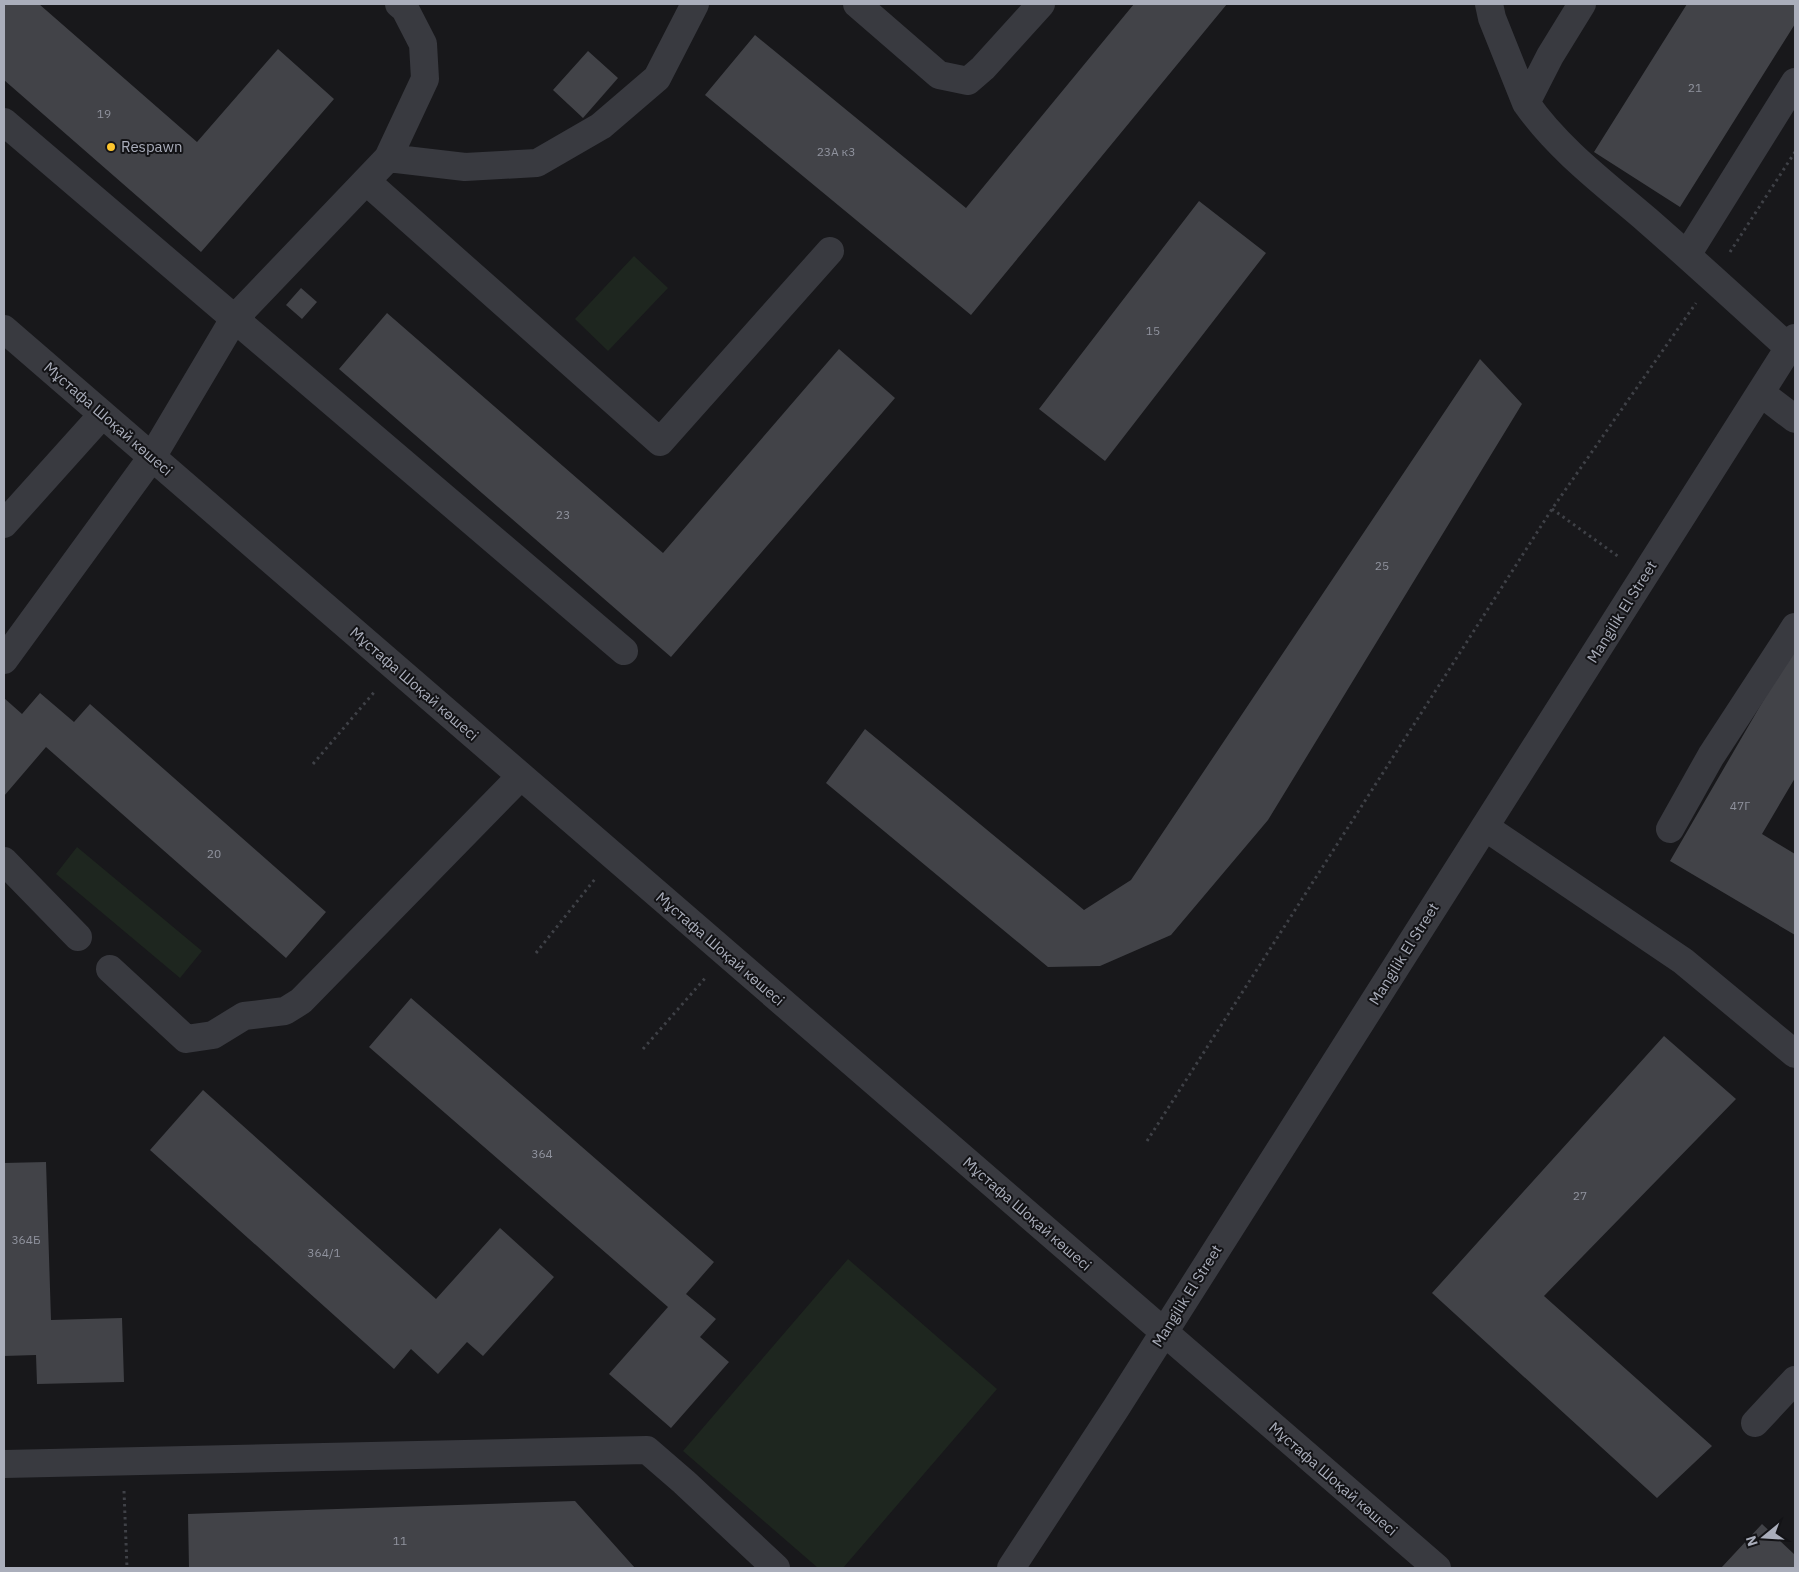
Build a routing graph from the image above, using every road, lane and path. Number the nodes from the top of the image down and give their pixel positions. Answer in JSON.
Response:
{"nodes":[{"id":1,"x":399,"y":4,"type":"edge"},
{"id":2,"x":695,"y":4,"type":"edge"},
{"id":3,"x":857,"y":4,"type":"edge"},
{"id":4,"x":1041,"y":4,"type":"edge"},
{"id":5,"x":1489,"y":4,"type":"edge"},
{"id":6,"x":1582,"y":4,"type":"edge"},
{"id":7,"x":1795,"y":82,"type":"edge"},
{"id":8,"x":1526,"y":103,"type":"junction"},
{"id":9,"x":4,"y":122,"type":"edge"},
{"id":10,"x":1795,"y":152,"type":"edge"},
{"id":11,"x":388,"y":158,"type":"junction"},
{"id":12,"x":366,"y":181,"type":"junction"},
{"id":13,"x":830,"y":251,"type":"dead end"},
{"id":14,"x":1687,"y":255,"type":"junction"},
{"id":15,"x":1713,"y":278,"type":"junction"},
{"id":16,"x":234,"y":318,"type":"junction"},
{"id":17,"x":4,"y":329,"type":"edge"},
{"id":18,"x":1792,"y":343,"type":"edge"},
{"id":19,"x":1761,"y":394,"type":"junction"},
{"id":20,"x":102,"y":415,"type":"junction"},
{"id":21,"x":1795,"y":419,"type":"edge"},
{"id":22,"x":152,"y":457,"type":"junction"},
{"id":23,"x":1552,"y":510,"type":"junction"},
{"id":24,"x":4,"y":524,"type":"edge"},
{"id":25,"x":1645,"y":575,"type":"junction"},
{"id":26,"x":1795,"y":628,"type":"edge"},
{"id":27,"x":624,"y":651,"type":"dead end"},
{"id":28,"x":4,"y":660,"type":"edge"},
{"id":29,"x":395,"y":668,"type":"junction"},
{"id":30,"x":313,"y":764,"type":"dead end"},
{"id":31,"x":521,"y":776,"type":"junction"},
{"id":32,"x":1485,"y":827,"type":"junction"},
{"id":33,"x":1670,"y":829,"type":"dead end"},
{"id":34,"x":613,"y":856,"type":"junction"},
{"id":35,"x":4,"y":860,"type":"edge"},
{"id":36,"x":78,"y":937,"type":"dead end"},
{"id":37,"x":536,"y":953,"type":"dead end"},
{"id":38,"x":727,"y":954,"type":"junction"},
{"id":39,"x":110,"y":969,"type":"dead end"},
{"id":40,"x":643,"y":1049,"type":"dead end"},
{"id":41,"x":1795,"y":1054,"type":"edge"},
{"id":42,"x":1147,"y":1141,"type":"dead end"},
{"id":43,"x":1164,"y":1332,"type":"junction"},
{"id":44,"x":1795,"y":1380,"type":"edge"},
{"id":45,"x":1755,"y":1423,"type":"dead end"},
{"id":46,"x":123,"y":1463,"type":"junction"},
{"id":47,"x":4,"y":1464,"type":"edge"},
{"id":48,"x":127,"y":1568,"type":"edge"},
{"id":49,"x":776,"y":1568,"type":"edge"},
{"id":50,"x":1011,"y":1568,"type":"edge"},
{"id":51,"x":1437,"y":1568,"type":"edge"}],
"edges":[{"from":1,"to":11,"type":"street"},
{"from":2,"to":11,"type":"street"},
{"from":3,"to":4,"type":"street"},
{"from":5,"to":8,"type":"street"},
{"from":6,"to":8,"type":"street"},
{"from":7,"to":14,"type":"street"},
{"from":8,"to":14,"type":"street"},
{"from":9,"to":16,"type":"street"},
{"from":10,"to":15,"type":"path"},
{"from":11,"to":12,"type":"street"},
{"from":12,"to":13,"type":"street"},
{"from":12,"to":16,"type":"street"},
{"from":14,"to":15,"type":"street"},
{"from":15,"to":18,"type":"street"},
{"from":15,"to":23,"type":"path"},
{"from":16,"to":22,"type":"street"},
{"from":16,"to":27,"type":"street"},
{"from":17,"to":20,"type":"street","name":"Мұстафа Шоқай көшесі"},
{"from":18,"to":19,"type":"street","name":"Mangilik El Street"},
{"from":19,"to":21,"type":"street"},
{"from":19,"to":25,"type":"street","name":"Mangilik El Street"},
{"from":20,"to":22,"type":"street","name":"Мұстафа Шоқай көшесі"},
{"from":20,"to":24,"type":"street"},
{"from":22,"to":28,"type":"street"},
{"from":22,"to":29,"type":"street","name":"Мұстафа Шоқай көшесі"},
{"from":23,"to":25,"type":"path"},
{"from":23,"to":42,"type":"path"},
{"from":25,"to":32,"type":"street","name":"Mangilik El Street"},
{"from":26,"to":33,"type":"street"},
{"from":29,"to":30,"type":"path"},
{"from":29,"to":31,"type":"street","name":"Мұстафа Шоқай көшесі"},
{"from":31,"to":34,"type":"street","name":"Мұстафа Шоқай көшесі"},
{"from":31,"to":39,"type":"street"},
{"from":32,"to":41,"type":"street"},
{"from":32,"to":43,"type":"street","name":"Mangilik El Street"},
{"from":34,"to":37,"type":"path"},
{"from":34,"to":38,"type":"street","name":"Мұстафа Шоқай көшесі"},
{"from":35,"to":36,"type":"street"},
{"from":38,"to":40,"type":"path"},
{"from":38,"to":43,"type":"street","name":"Мұстафа Шоқай көшесі"},
{"from":43,"to":50,"type":"street","name":"Mangilik El Street"},
{"from":43,"to":51,"type":"street","name":"Мұстафа Шоқай көшесі"},
{"from":44,"to":45,"type":"street"},
{"from":46,"to":47,"type":"street"},
{"from":46,"to":48,"type":"path"},
{"from":46,"to":49,"type":"street"}]}
